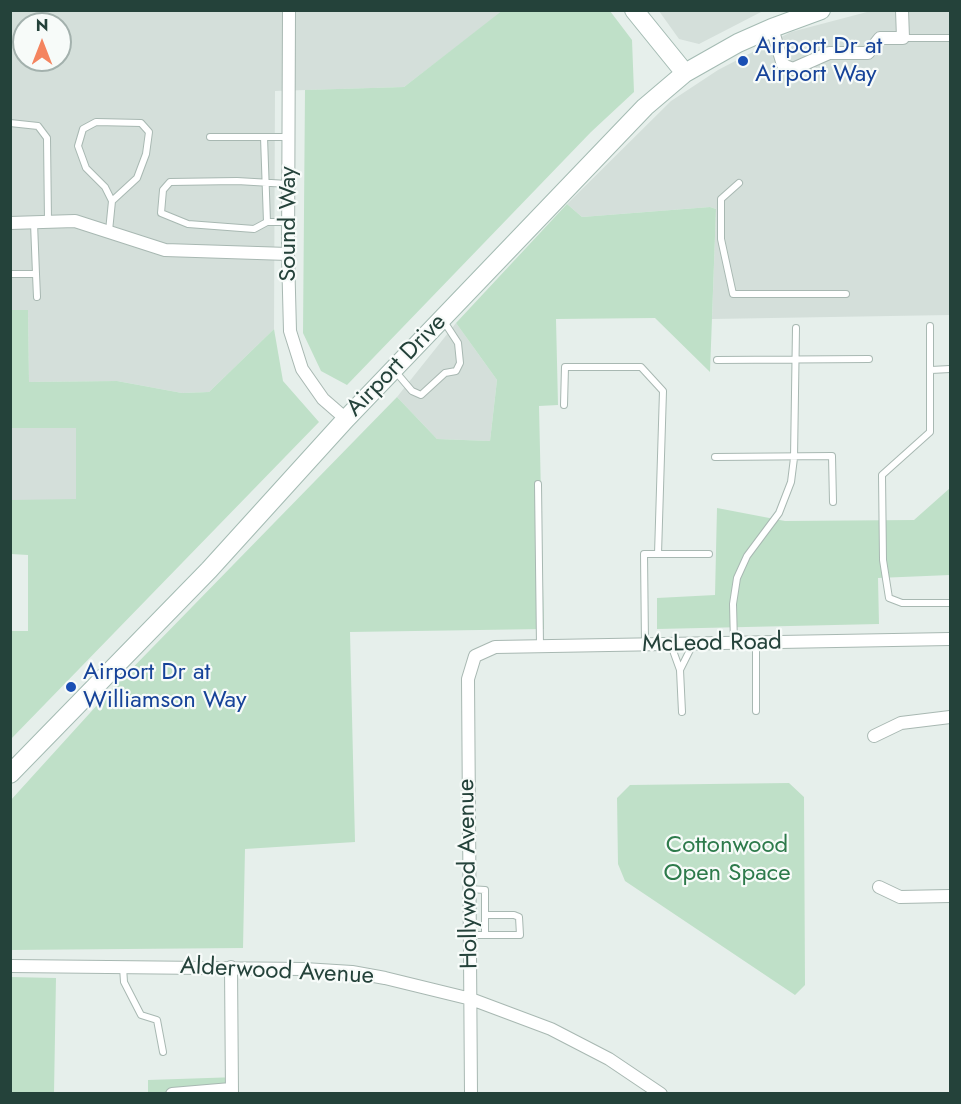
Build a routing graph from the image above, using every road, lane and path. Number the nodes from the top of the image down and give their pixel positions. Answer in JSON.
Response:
{"nodes":[{"id":1,"x":290,"y":10,"type":"edge"},
{"id":2,"x":634,"y":10,"type":"edge"},
{"id":3,"x":902,"y":10,"type":"edge"},
{"id":4,"x":809,"y":12,"type":"edge"},
{"id":5,"x":772,"y":28,"type":"junction"},
{"id":6,"x":903,"y":38,"type":"junction"},
{"id":7,"x":951,"y":38,"type":"edge"},
{"id":8,"x":685,"y":73,"type":"junction"},
{"id":9,"x":10,"y":123,"type":"edge"},
{"id":10,"x":210,"y":137,"type":"dead end"},
{"id":11,"x":264,"y":137,"type":"junction"},
{"id":12,"x":289,"y":137,"type":"junction"},
{"id":13,"x":266,"y":182,"type":"junction"},
{"id":14,"x":739,"y":183,"type":"dead end"},
{"id":15,"x":289,"y":184,"type":"junction"},
{"id":16,"x":112,"y":201,"type":"junction"},
{"id":17,"x":48,"y":221,"type":"junction"},
{"id":18,"x":34,"y":222,"type":"junction"},
{"id":19,"x":267,"y":222,"type":"junction"},
{"id":20,"x":289,"y":222,"type":"junction"},
{"id":21,"x":10,"y":223,"type":"edge"},
{"id":22,"x":109,"y":231,"type":"junction"},
{"id":23,"x":288,"y":254,"type":"junction"},
{"id":24,"x":10,"y":274,"type":"edge"},
{"id":25,"x":36,"y":274,"type":"junction"},
{"id":26,"x":846,"y":294,"type":"dead end"},
{"id":27,"x":37,"y":297,"type":"dead end"},
{"id":28,"x":442,"y":319,"type":"junction"},
{"id":29,"x":930,"y":326,"type":"dead end"},
{"id":30,"x":796,"y":328,"type":"dead end"},
{"id":31,"x":869,"y":359,"type":"dead end"},
{"id":32,"x":717,"y":360,"type":"dead end"},
{"id":33,"x":796,"y":360,"type":"junction"},
{"id":34,"x":394,"y":369,"type":"junction"},
{"id":35,"x":951,"y":369,"type":"edge"},
{"id":36,"x":931,"y":370,"type":"junction"},
{"id":37,"x":564,"y":405,"type":"dead end"},
{"id":38,"x":346,"y":419,"type":"junction"},
{"id":39,"x":715,"y":457,"type":"dead end"},
{"id":40,"x":794,"y":457,"type":"junction"},
{"id":41,"x":538,"y":484,"type":"dead end"},
{"id":42,"x":833,"y":502,"type":"dead end"},
{"id":43,"x":658,"y":554,"type":"junction"},
{"id":44,"x":709,"y":554,"type":"dead end"},
{"id":45,"x":951,"y":603,"type":"edge"},
{"id":46,"x":951,"y":639,"type":"edge"},
{"id":47,"x":734,"y":643,"type":"junction"},
{"id":48,"x":756,"y":643,"type":"junction"},
{"id":49,"x":670,"y":644,"type":"junction"},
{"id":50,"x":693,"y":644,"type":"junction"},
{"id":51,"x":645,"y":645,"type":"junction"},
{"id":52,"x":540,"y":646,"type":"junction"},
{"id":53,"x":475,"y":656,"type":"joint"},
{"id":54,"x":680,"y":669,"type":"junction"},
{"id":55,"x":756,"y":711,"type":"dead end"},
{"id":56,"x":682,"y":712,"type":"dead end"},
{"id":57,"x":951,"y":717,"type":"edge"},
{"id":58,"x":874,"y":736,"type":"dead end"},
{"id":59,"x":10,"y":774,"type":"edge"},
{"id":60,"x":879,"y":886,"type":"dead end"},
{"id":61,"x":469,"y":890,"type":"junction"},
{"id":62,"x":951,"y":896,"type":"edge"},
{"id":63,"x":485,"y":915,"type":"junction"},
{"id":64,"x":469,"y":935,"type":"junction"},
{"id":65,"x":485,"y":935,"type":"junction"},
{"id":66,"x":10,"y":966,"type":"edge"},
{"id":67,"x":123,"y":967,"type":"junction"},
{"id":68,"x":231,"y":967,"type":"junction"},
{"id":69,"x":471,"y":999,"type":"junction"},
{"id":70,"x":163,"y":1052,"type":"dead end"},
{"id":71,"x":232,"y":1091,"type":"edge"},
{"id":72,"x":172,"y":1094,"type":"edge"},
{"id":73,"x":471,"y":1094,"type":"edge"},
{"id":74,"x":661,"y":1094,"type":"edge"}],
"edges":[{"from":1,"to":12,"type":"street","name":"Sound Way"},
{"from":2,"to":8,"type":"main road"},
{"from":3,"to":6,"type":"street"},
{"from":4,"to":5,"type":"main road","name":"Airport Drive"},
{"from":5,"to":6,"type":"street"},
{"from":5,"to":8,"type":"main road","name":"Airport Drive"},
{"from":6,"to":7,"type":"lane"},
{"from":8,"to":28,"type":"main road","name":"Airport Drive"},
{"from":9,"to":17,"type":"lane"},
{"from":10,"to":11,"type":"lane"},
{"from":11,"to":12,"type":"lane"},
{"from":11,"to":13,"type":"lane"},
{"from":12,"to":15,"type":"street","name":"Sound Way"},
{"from":13,"to":15,"type":"lane"},
{"from":13,"to":19,"type":"lane"},
{"from":13,"to":19,"type":"lane"},
{"from":14,"to":26,"type":"lane"},
{"from":15,"to":20,"type":"street","name":"Sound Way"},
{"from":16,"to":16,"type":"lane"},
{"from":16,"to":22,"type":"lane"},
{"from":17,"to":18,"type":"street"},
{"from":17,"to":22,"type":"street"},
{"from":18,"to":21,"type":"street"},
{"from":18,"to":25,"type":"lane"},
{"from":19,"to":20,"type":"lane"},
{"from":20,"to":23,"type":"street","name":"Sound Way"},
{"from":22,"to":23,"type":"street"},
{"from":23,"to":38,"type":"street","name":"Sound Way"},
{"from":24,"to":25,"type":"lane"},
{"from":25,"to":27,"type":"lane"},
{"from":28,"to":34,"type":"main road","name":"Airport Drive"},
{"from":28,"to":34,"type":"lane"},
{"from":29,"to":36,"type":"lane"},
{"from":30,"to":33,"type":"lane"},
{"from":31,"to":33,"type":"lane"},
{"from":32,"to":33,"type":"lane"},
{"from":33,"to":40,"type":"lane"},
{"from":34,"to":38,"type":"main road","name":"Airport Drive"},
{"from":35,"to":36,"type":"lane"},
{"from":36,"to":45,"type":"lane"},
{"from":37,"to":43,"type":"lane"},
{"from":38,"to":59,"type":"main road","name":"Airport Drive"},
{"from":39,"to":40,"type":"lane"},
{"from":40,"to":42,"type":"lane"},
{"from":40,"to":47,"type":"lane"},
{"from":41,"to":52,"type":"lane"},
{"from":43,"to":44,"type":"lane"},
{"from":43,"to":51,"type":"lane"},
{"from":46,"to":48,"type":"street","name":"McLeod Road"},
{"from":47,"to":48,"type":"street","name":"McLeod Road"},
{"from":47,"to":50,"type":"street","name":"McLeod Road"},
{"from":48,"to":55,"type":"lane"},
{"from":49,"to":50,"type":"street","name":"McLeod Road"},
{"from":49,"to":51,"type":"street","name":"McLeod Road"},
{"from":49,"to":54,"type":"lane"},
{"from":50,"to":54,"type":"lane"},
{"from":51,"to":52,"type":"street","name":"McLeod Road"},
{"from":52,"to":53,"type":"street","name":"McLeod Road"},
{"from":53,"to":61,"type":"street","name":"Hollywood Avenue"},
{"from":54,"to":56,"type":"lane"},
{"from":57,"to":58,"type":"street"},
{"from":60,"to":62,"type":"street"},
{"from":61,"to":63,"type":"lane"},
{"from":61,"to":64,"type":"street","name":"Hollywood Avenue"},
{"from":63,"to":65,"type":"lane"},
{"from":63,"to":65,"type":"lane"},
{"from":64,"to":65,"type":"lane"},
{"from":64,"to":69,"type":"street","name":"Hollywood Avenue"},
{"from":66,"to":67,"type":"street","name":"Alderwood Avenue"},
{"from":67,"to":68,"type":"street","name":"Alderwood Avenue"},
{"from":67,"to":70,"type":"lane"},
{"from":68,"to":69,"type":"street","name":"Alderwood Avenue"},
{"from":68,"to":71,"type":"street"},
{"from":69,"to":73,"type":"street","name":"Hollywood Avenue"},
{"from":69,"to":74,"type":"street","name":"Alderwood Avenue"},
{"from":71,"to":72,"type":"street"}]}
